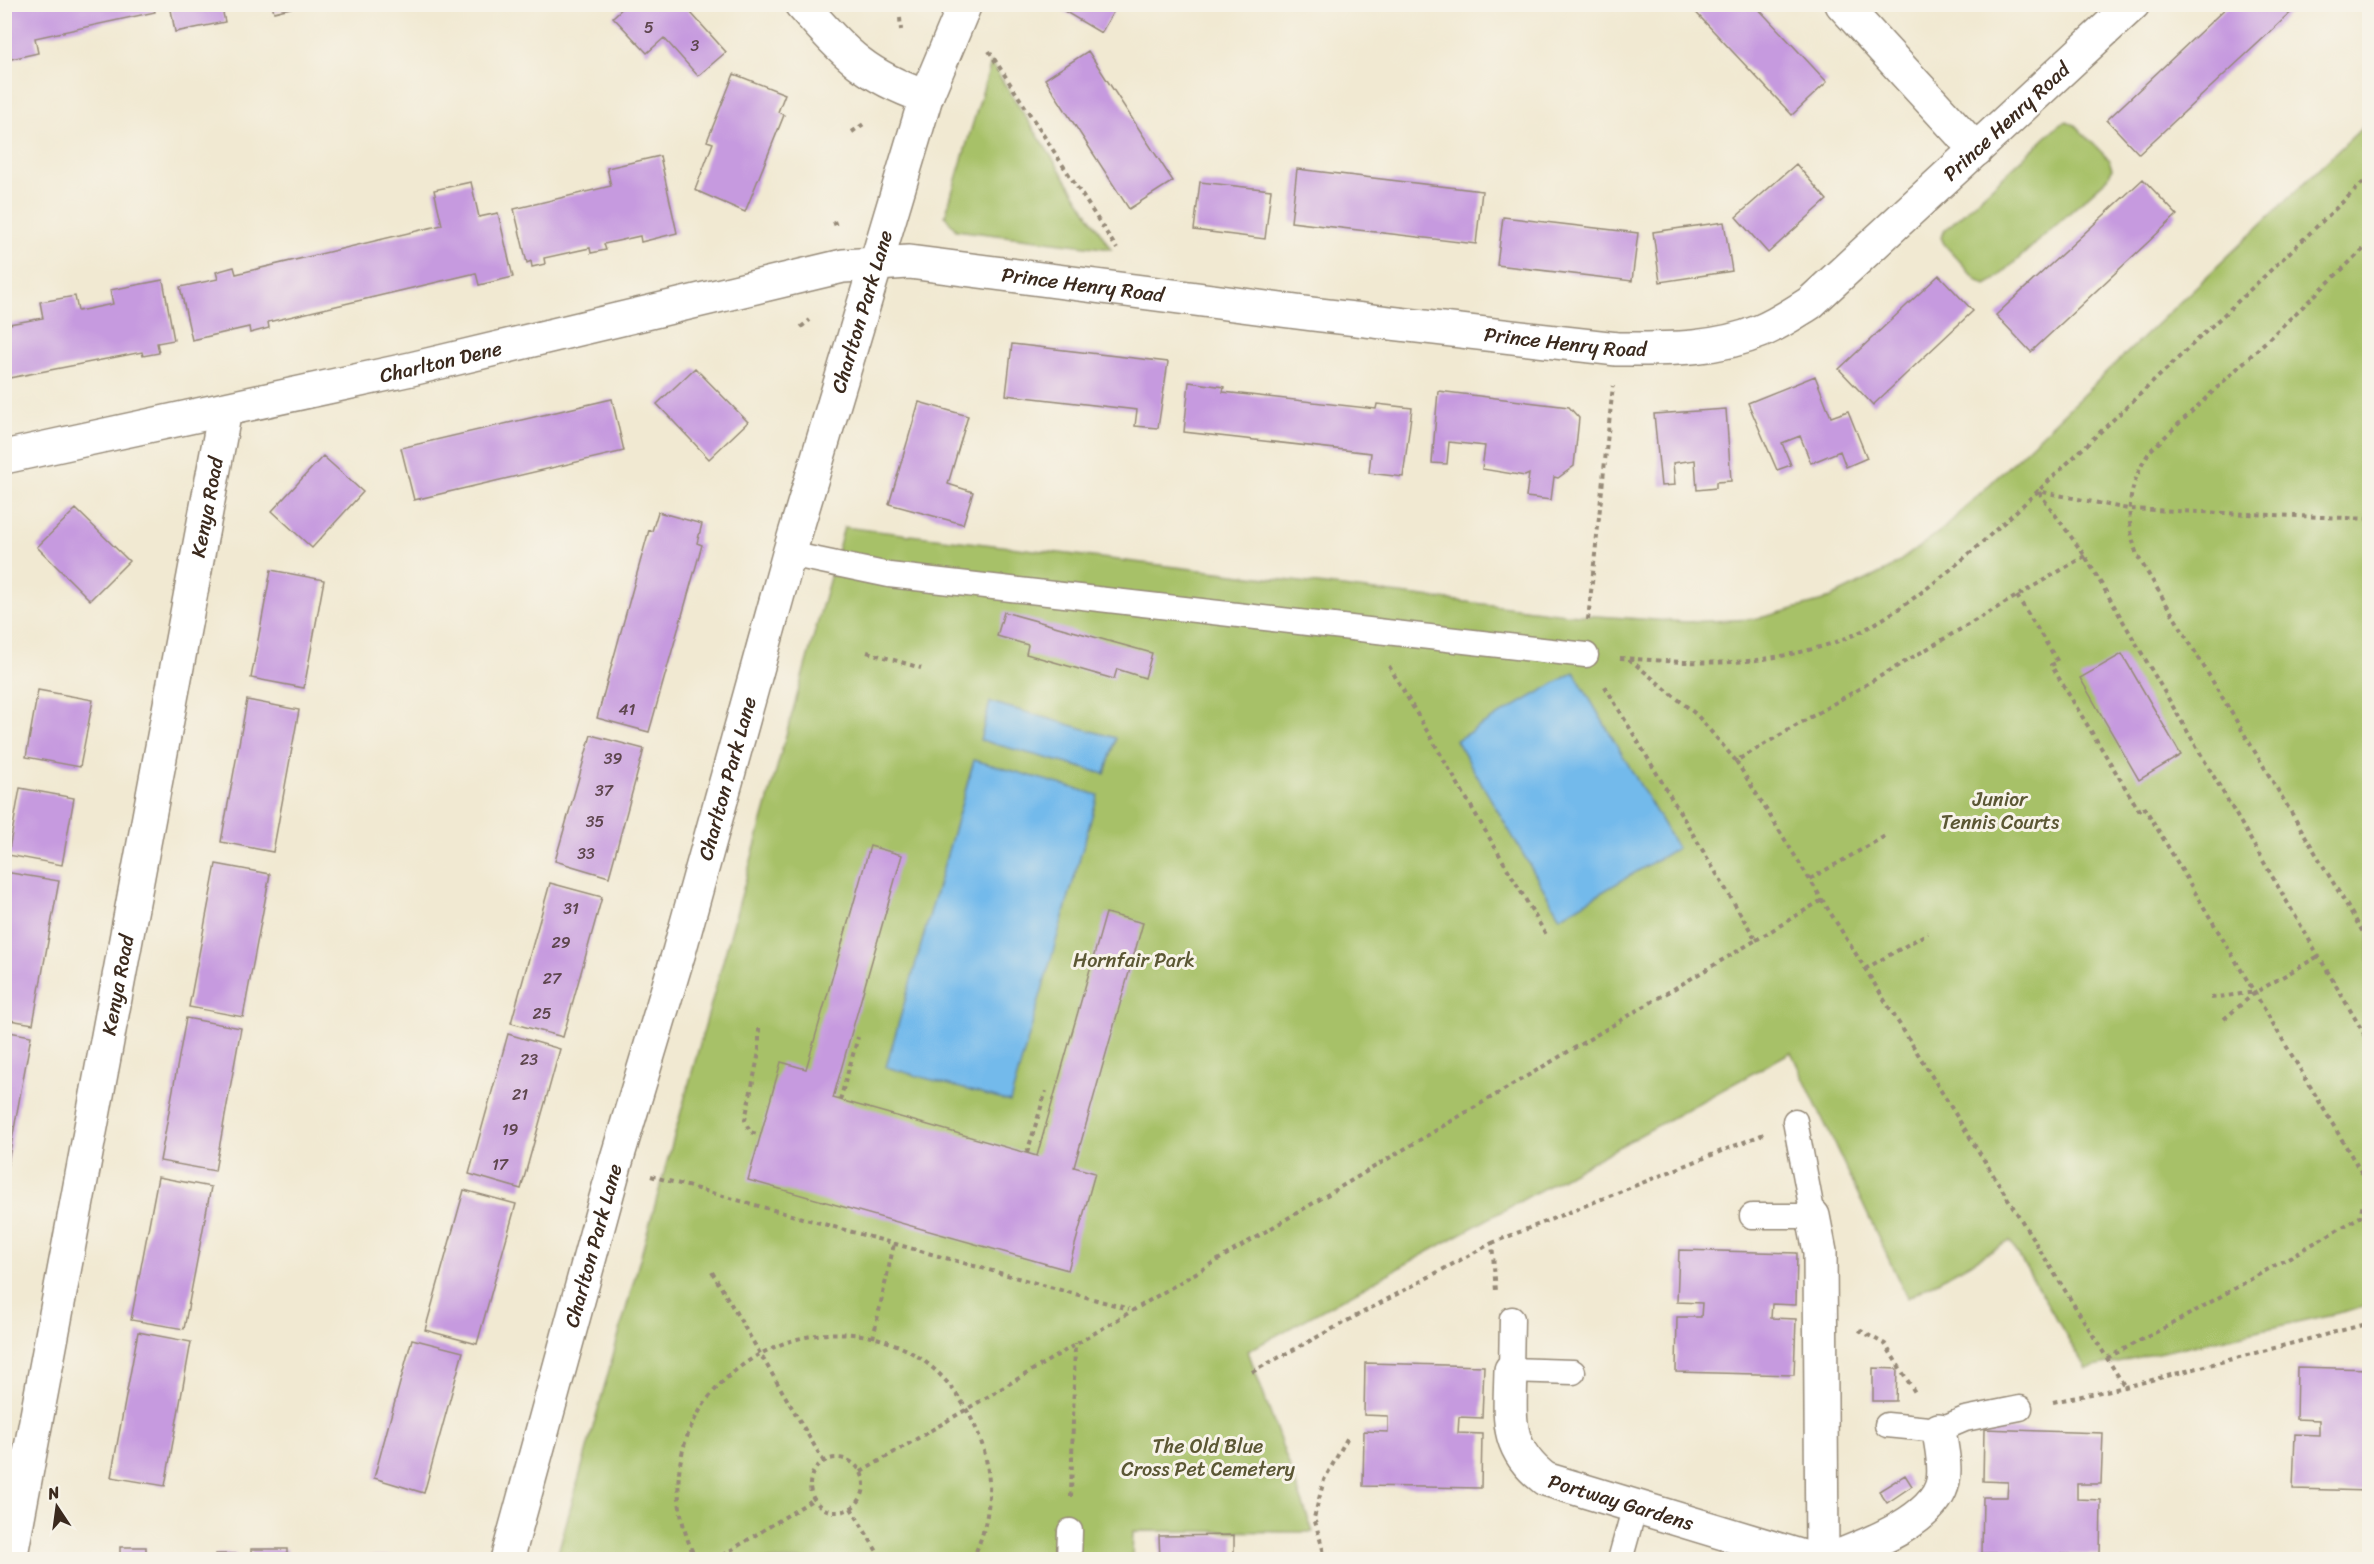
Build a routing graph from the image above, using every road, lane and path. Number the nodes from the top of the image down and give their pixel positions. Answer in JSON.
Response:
{"nodes":[{"id":1,"x":801,"y":4,"type":"edge"},
{"id":2,"x":965,"y":4,"type":"edge"},
{"id":3,"x":1842,"y":4,"type":"edge"},
{"id":4,"x":2133,"y":4,"type":"edge"},
{"id":5,"x":900,"y":18,"type":"dead end"},
{"id":6,"x":901,"y":30,"type":"dead end"},
{"id":7,"x":989,"y":51,"type":"dead end"},
{"id":8,"x":926,"y":97,"type":"junction"},
{"id":9,"x":865,"y":123,"type":"dead end"},
{"id":10,"x":852,"y":132,"type":"dead end"},
{"id":11,"x":1976,"y":150,"type":"junction"},
{"id":12,"x":2370,"y":176,"type":"edge"},
{"id":13,"x":2370,"y":243,"type":"edge"},
{"id":14,"x":1118,"y":251,"type":"dead end"},
{"id":15,"x":876,"y":264,"type":"junction"},
{"id":16,"x":810,"y":320,"type":"dead end"},
{"id":17,"x":801,"y":327,"type":"dead end"},
{"id":18,"x":1614,"y":376,"type":"dead end"},
{"id":19,"x":225,"y":410,"type":"junction"},
{"id":20,"x":4,"y":457,"type":"edge"},
{"id":21,"x":2038,"y":491,"type":"junction"},
{"id":22,"x":2128,"y":509,"type":"junction"},
{"id":23,"x":2370,"y":519,"type":"edge"},
{"id":24,"x":789,"y":554,"type":"junction"},
{"id":25,"x":2085,"y":556,"type":"junction"},
{"id":26,"x":2017,"y":596,"type":"junction"},
{"id":27,"x":1369,"y":632,"type":"junction"},
{"id":28,"x":867,"y":652,"type":"dead end"},
{"id":29,"x":1586,"y":655,"type":"junction"},
{"id":30,"x":1628,"y":658,"type":"junction"},
{"id":31,"x":921,"y":668,"type":"dead end"},
{"id":32,"x":1737,"y":761,"type":"junction"},
{"id":33,"x":1887,"y":835,"type":"dead end"},
{"id":34,"x":1810,"y":879,"type":"junction"},
{"id":35,"x":1822,"y":900,"type":"junction"},
{"id":36,"x":1928,"y":933,"type":"dead end"},
{"id":37,"x":1548,"y":938,"type":"dead end"},
{"id":38,"x":1756,"y":940,"type":"junction"},
{"id":39,"x":2370,"y":944,"type":"edge"},
{"id":40,"x":2317,"y":957,"type":"junction"},
{"id":41,"x":1865,"y":969,"type":"junction"},
{"id":42,"x":2256,"y":992,"type":"junction"},
{"id":43,"x":2211,"y":998,"type":"dead end"},
{"id":44,"x":2224,"y":1019,"type":"dead end"},
{"id":45,"x":759,"y":1028,"type":"dead end"},
{"id":46,"x":858,"y":1037,"type":"dead end"},
{"id":47,"x":2370,"y":1044,"type":"edge"},
{"id":48,"x":1046,"y":1090,"type":"dead end"},
{"id":49,"x":840,"y":1100,"type":"dead end"},
{"id":50,"x":1795,"y":1121,"type":"joint"},
{"id":51,"x":761,"y":1135,"type":"dead end"},
{"id":52,"x":1027,"y":1153,"type":"dead end"},
{"id":53,"x":615,"y":1165,"type":"junction"},
{"id":54,"x":2368,"y":1181,"type":"edge"},
{"id":55,"x":1752,"y":1216,"type":"dead end"},
{"id":56,"x":1814,"y":1216,"type":"junction"},
{"id":57,"x":894,"y":1244,"type":"junction"},
{"id":58,"x":1492,"y":1244,"type":"junction"},
{"id":59,"x":712,"y":1272,"type":"dead end"},
{"id":60,"x":1821,"y":1308,"type":"junction"},
{"id":61,"x":1130,"y":1310,"type":"junction"},
{"id":62,"x":1504,"y":1311,"type":"joint"},
{"id":63,"x":2370,"y":1323,"type":"edge"},
{"id":64,"x":873,"y":1338,"type":"junction"},
{"id":65,"x":1075,"y":1343,"type":"junction"},
{"id":66,"x":759,"y":1353,"type":"junction"},
{"id":67,"x":2107,"y":1358,"type":"junction"},
{"id":68,"x":1511,"y":1370,"type":"junction"},
{"id":69,"x":1252,"y":1372,"type":"dead end"},
{"id":70,"x":1573,"y":1372,"type":"dead end"},
{"id":71,"x":2125,"y":1388,"type":"junction"},
{"id":72,"x":967,"y":1408,"type":"junction"},
{"id":73,"x":2020,"y":1408,"type":"joint"},
{"id":74,"x":1887,"y":1425,"type":"dead end"},
{"id":75,"x":1939,"y":1430,"type":"junction"},
{"id":76,"x":1349,"y":1435,"type":"dead end"},
{"id":77,"x":824,"y":1462,"type":"junction"},
{"id":78,"x":861,"y":1472,"type":"junction"},
{"id":79,"x":814,"y":1499,"type":"junction"},
{"id":80,"x":1635,"y":1506,"type":"junction"},
{"id":81,"x":851,"y":1508,"type":"junction"},
{"id":82,"x":1070,"y":1531,"type":"joint"},
{"id":83,"x":10,"y":1560,"type":"edge"},
{"id":84,"x":507,"y":1560,"type":"edge"},
{"id":85,"x":696,"y":1560,"type":"edge"},
{"id":86,"x":715,"y":1560,"type":"edge"},
{"id":87,"x":882,"y":1560,"type":"edge"},
{"id":88,"x":972,"y":1560,"type":"edge"},
{"id":89,"x":1069,"y":1560,"type":"edge"},
{"id":90,"x":1326,"y":1560,"type":"edge"},
{"id":91,"x":1620,"y":1560,"type":"edge"},
{"id":92,"x":1813,"y":1560,"type":"edge"},
{"id":93,"x":1822,"y":1560,"type":"edge"},
{"id":94,"x":1828,"y":1560,"type":"edge"}],
"edges":[{"from":1,"to":8,"type":"street"},
{"from":2,"to":8,"type":"street","name":"Charlton Park Lane"},
{"from":3,"to":11,"type":"street"},
{"from":4,"to":11,"type":"street","name":"Prince Henry Road"},
{"from":5,"to":6,"type":"path"},
{"from":7,"to":14,"type":"path"},
{"from":8,"to":15,"type":"street","name":"Charlton Park Lane"},
{"from":9,"to":10,"type":"path"},
{"from":11,"to":15,"type":"street","name":"Prince Henry Road"},
{"from":12,"to":21,"type":"path"},
{"from":13,"to":22,"type":"path"},
{"from":15,"to":19,"type":"street","name":"Charlton Dene"},
{"from":15,"to":24,"type":"street","name":"Charlton Park Lane"},
{"from":16,"to":17,"type":"path"},
{"from":18,"to":29,"type":"path"},
{"from":19,"to":20,"type":"street","name":"Charlton Dene"},
{"from":19,"to":83,"type":"street","name":"Kenya Road"},
{"from":21,"to":22,"type":"path"},
{"from":21,"to":25,"type":"path"},
{"from":21,"to":30,"type":"path"},
{"from":22,"to":23,"type":"path"},
{"from":22,"to":39,"type":"path"},
{"from":24,"to":27,"type":"lane"},
{"from":24,"to":53,"type":"street","name":"Charlton Park Lane"},
{"from":25,"to":26,"type":"path"},
{"from":25,"to":40,"type":"path"},
{"from":26,"to":32,"type":"path"},
{"from":26,"to":42,"type":"path"},
{"from":27,"to":29,"type":"lane"},
{"from":27,"to":37,"type":"path"},
{"from":28,"to":31,"type":"path"},
{"from":29,"to":30,"type":"path"},
{"from":29,"to":38,"type":"path"},
{"from":30,"to":32,"type":"path"},
{"from":32,"to":34,"type":"path"},
{"from":33,"to":34,"type":"path"},
{"from":34,"to":35,"type":"path"},
{"from":35,"to":38,"type":"path"},
{"from":35,"to":41,"type":"path"},
{"from":36,"to":41,"type":"path"},
{"from":38,"to":61,"type":"path"},
{"from":40,"to":42,"type":"path"},
{"from":40,"to":47,"type":"path"},
{"from":41,"to":67,"type":"path"},
{"from":42,"to":43,"type":"path"},
{"from":42,"to":44,"type":"path"},
{"from":42,"to":54,"type":"path"},
{"from":45,"to":51,"type":"path"},
{"from":46,"to":49,"type":"path"},
{"from":48,"to":52,"type":"path"},
{"from":50,"to":56,"type":"lane"},
{"from":50,"to":58,"type":"path"},
{"from":53,"to":57,"type":"path"},
{"from":53,"to":84,"type":"street","name":"Charlton Park Lane"},
{"from":54,"to":67,"type":"path"},
{"from":55,"to":56,"type":"lane"},
{"from":56,"to":60,"type":"street"},
{"from":57,"to":61,"type":"path"},
{"from":57,"to":64,"type":"path"},
{"from":58,"to":62,"type":"path"},
{"from":58,"to":69,"type":"path"},
{"from":59,"to":66,"type":"path"},
{"from":60,"to":75,"type":"path"},
{"from":60,"to":93,"type":"street"},
{"from":61,"to":65,"type":"path"},
{"from":62,"to":68,"type":"lane","name":"Portway Gardens"},
{"from":63,"to":71,"type":"path"},
{"from":64,"to":66,"type":"path"},
{"from":64,"to":72,"type":"path"},
{"from":65,"to":72,"type":"path"},
{"from":65,"to":82,"type":"path"},
{"from":66,"to":77,"type":"path"},
{"from":66,"to":85,"type":"path"},
{"from":67,"to":71,"type":"path"},
{"from":68,"to":70,"type":"lane"},
{"from":68,"to":80,"type":"street","name":"Portway Gardens"},
{"from":71,"to":73,"type":"path"},
{"from":72,"to":78,"type":"path"},
{"from":72,"to":88,"type":"path"},
{"from":73,"to":75,"type":"lane"},
{"from":74,"to":75,"type":"lane"},
{"from":75,"to":94,"type":"street"},
{"from":76,"to":90,"type":"path"},
{"from":77,"to":78,"type":"path"},
{"from":77,"to":79,"type":"path"},
{"from":78,"to":81,"type":"path"},
{"from":79,"to":81,"type":"path"},
{"from":79,"to":86,"type":"path"},
{"from":80,"to":91,"type":"lane"},
{"from":80,"to":92,"type":"street","name":"Portway Gardens"},
{"from":81,"to":87,"type":"path"},
{"from":82,"to":89,"type":"lane"}]}
